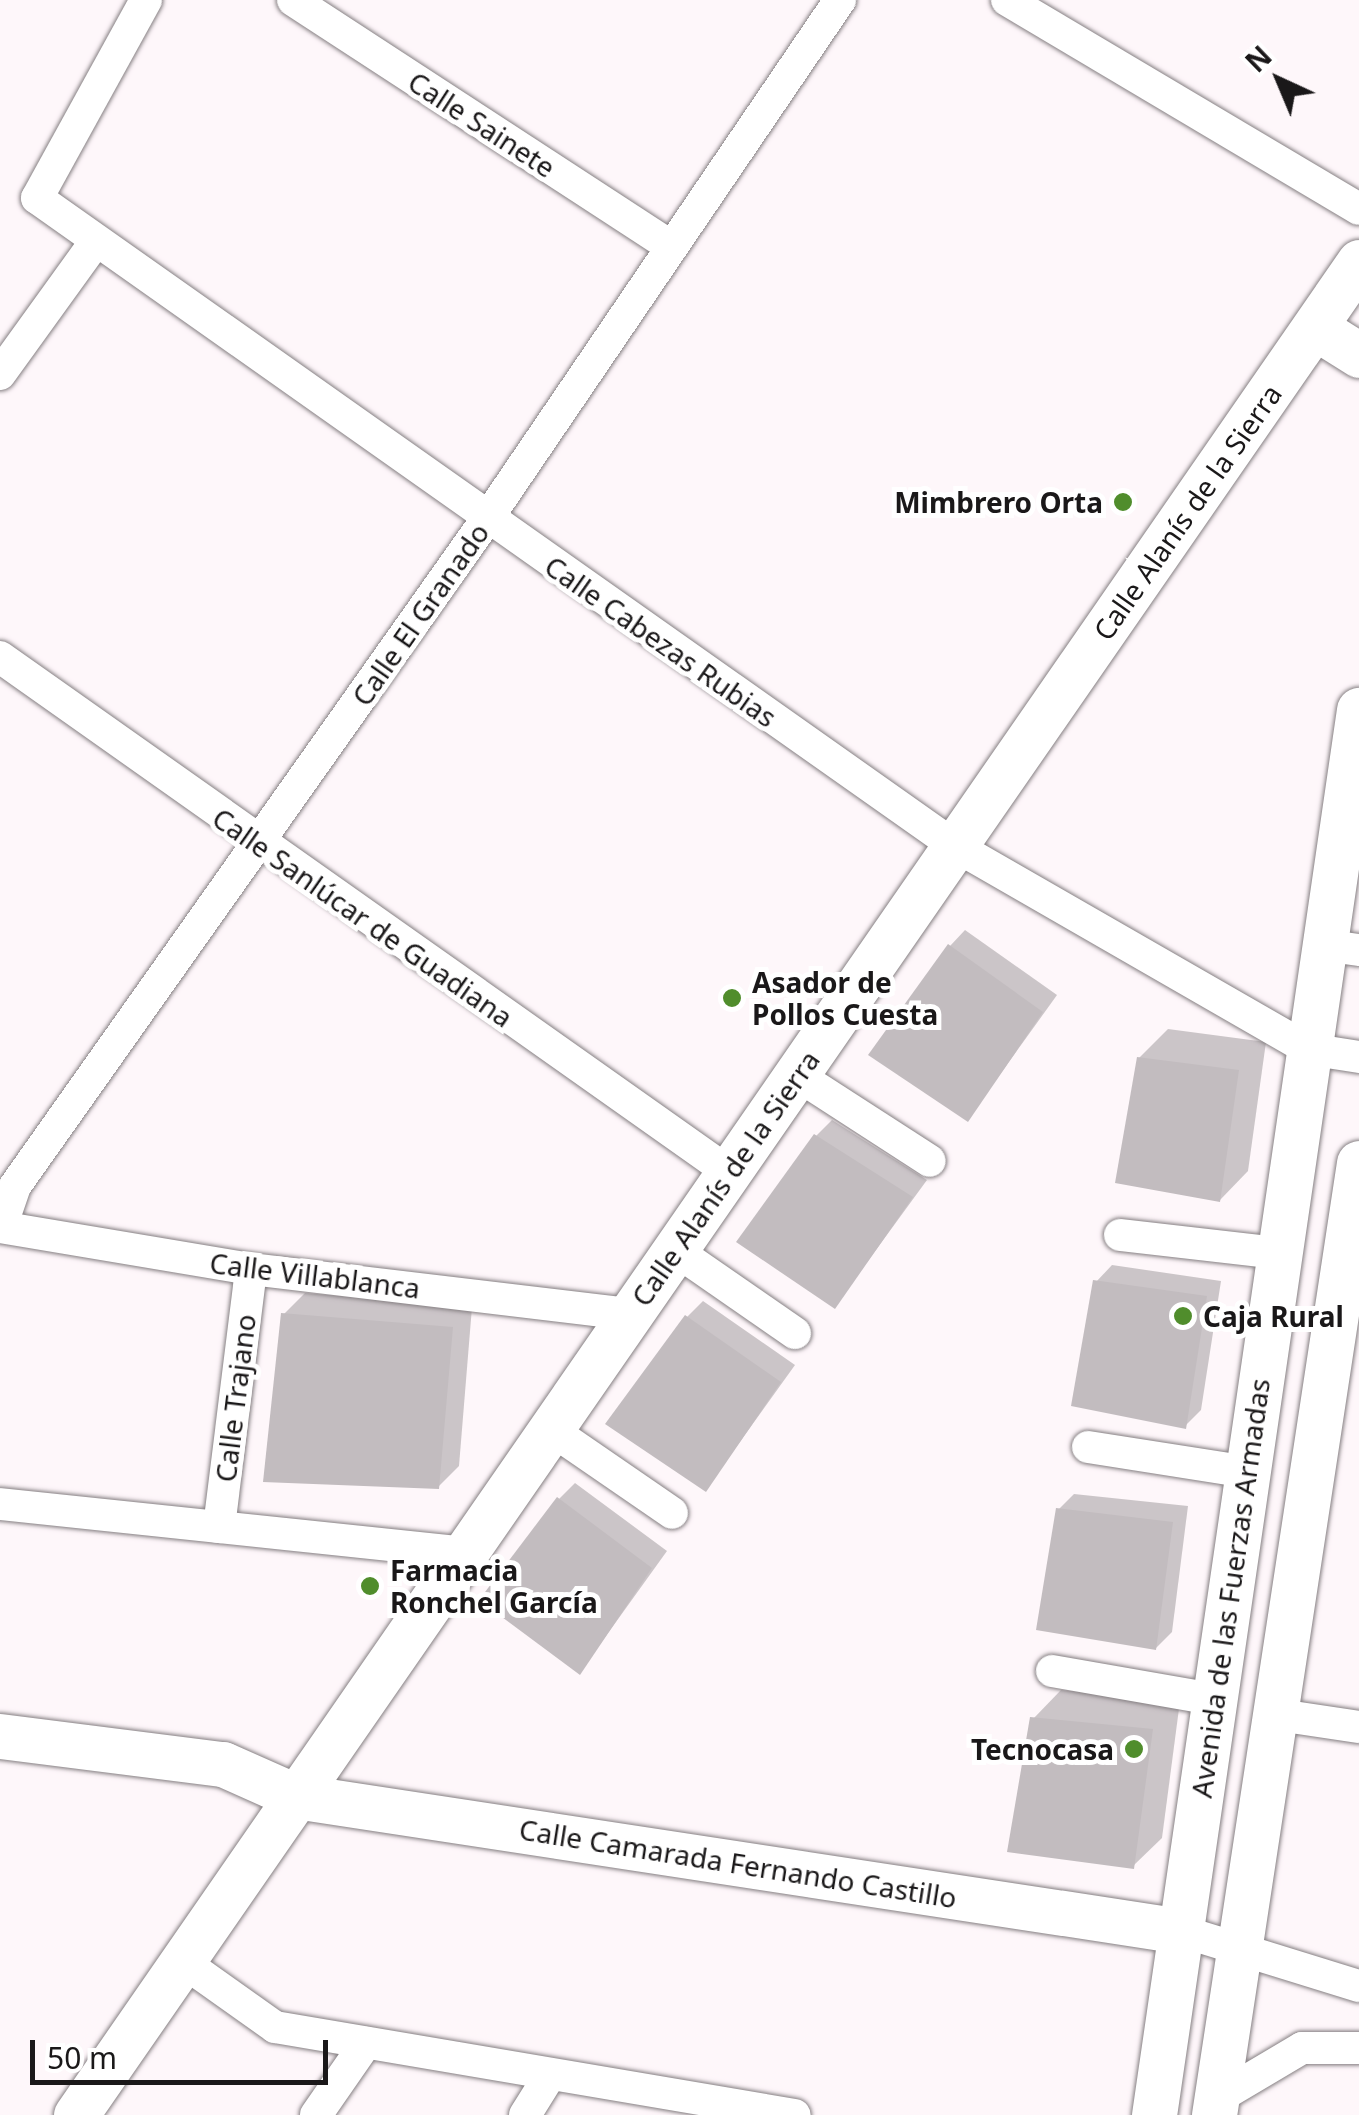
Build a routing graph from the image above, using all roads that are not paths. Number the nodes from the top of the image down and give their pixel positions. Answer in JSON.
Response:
{"nodes":[{"id":1,"x":146,"y":0,"type":"edge"},
{"id":2,"x":293,"y":0,"type":"edge"},
{"id":3,"x":840,"y":0,"type":"edge"},
{"id":4,"x":1007,"y":0,"type":"edge"},
{"id":5,"x":1359,"y":210,"type":"edge"},
{"id":6,"x":96,"y":240,"type":"junction"},
{"id":7,"x":672,"y":248,"type":"junction"},
{"id":8,"x":1359,"y":262,"type":"edge"},
{"id":9,"x":1316,"y":328,"type":"junction"},
{"id":10,"x":1359,"y":356,"type":"edge"},
{"id":11,"x":0,"y":374,"type":"edge"},
{"id":12,"x":488,"y":519,"type":"junction"},
{"id":13,"x":0,"y":656,"type":"edge"},
{"id":14,"x":1359,"y":710,"type":"edge"},
{"id":15,"x":259,"y":844,"type":"junction"},
{"id":16,"x":954,"y":846,"type":"junction"},
{"id":17,"x":1341,"y":947,"type":"edge"},
{"id":18,"x":1308,"y":1050,"type":"junction"},
{"id":19,"x":1359,"y":1057,"type":"edge"},
{"id":20,"x":797,"y":1075,"type":"junction"},
{"id":21,"x":930,"y":1161,"type":"dead end"},
{"id":22,"x":1359,"y":1163,"type":"edge"},
{"id":23,"x":730,"y":1173,"type":"junction"},
{"id":24,"x":0,"y":1227,"type":"edge"},
{"id":25,"x":1120,"y":1235,"type":"dead end"},
{"id":26,"x":675,"y":1250,"type":"junction"},
{"id":27,"x":1278,"y":1253,"type":"junction"},
{"id":28,"x":251,"y":1269,"type":"junction"},
{"id":29,"x":632,"y":1314,"type":"junction"},
{"id":30,"x":795,"y":1333,"type":"dead end"},
{"id":31,"x":550,"y":1430,"type":"junction"},
{"id":32,"x":1088,"y":1447,"type":"dead end"},
{"id":33,"x":1246,"y":1472,"type":"junction"},
{"id":34,"x":0,"y":1504,"type":"edge"},
{"id":35,"x":672,"y":1513,"type":"dead end"},
{"id":36,"x":219,"y":1527,"type":"junction"},
{"id":37,"x":464,"y":1553,"type":"junction"},
{"id":38,"x":1052,"y":1671,"type":"dead end"},
{"id":39,"x":1214,"y":1699,"type":"junction"},
{"id":40,"x":1272,"y":1714,"type":"junction"},
{"id":41,"x":1359,"y":1728,"type":"edge"},
{"id":42,"x":0,"y":1736,"type":"edge"},
{"id":43,"x":294,"y":1796,"type":"junction"},
{"id":44,"x":1181,"y":1931,"type":"junction"},
{"id":45,"x":1235,"y":1947,"type":"junction"},
{"id":46,"x":182,"y":1961,"type":"junction"},
{"id":47,"x":1359,"y":1986,"type":"edge"},
{"id":48,"x":366,"y":2043,"type":"junction"},
{"id":49,"x":1359,"y":2048,"type":"edge"},
{"id":50,"x":550,"y":2075,"type":"junction"},
{"id":51,"x":1215,"y":2107,"type":"edge"},
{"id":52,"x":76,"y":2115,"type":"edge"},
{"id":53,"x":316,"y":2115,"type":"edge"},
{"id":54,"x":525,"y":2115,"type":"edge"},
{"id":55,"x":795,"y":2115,"type":"edge"},
{"id":56,"x":1154,"y":2115,"type":"edge"}],
"edges":[{"from":1,"to":6,"type":"street","name":"Calle Cabezas Rubias"},
{"from":2,"to":7,"type":"street","name":"Calle Sainete"},
{"from":3,"to":7,"type":"street","name":"Calle El Granado"},
{"from":4,"to":5,"type":"street"},
{"from":6,"to":11,"type":"street"},
{"from":6,"to":12,"type":"street","name":"Calle Cabezas Rubias"},
{"from":7,"to":12,"type":"street","name":"Calle El Granado"},
{"from":8,"to":9,"type":"street","name":"Calle Alanís de la Sierra"},
{"from":9,"to":10,"type":"street"},
{"from":9,"to":16,"type":"street","name":"Calle Alanís de la Sierra"},
{"from":12,"to":15,"type":"street","name":"Calle El Granado"},
{"from":12,"to":16,"type":"street","name":"Calle Cabezas Rubias"},
{"from":13,"to":15,"type":"street","name":"Calle Sanlúcar de Guadiana"},
{"from":14,"to":17,"type":"street","name":"Avenida de las Fuerzas Armadas"},
{"from":15,"to":23,"type":"street","name":"Calle Sanlúcar de Guadiana"},
{"from":15,"to":24,"type":"street","name":"Calle El Granado"},
{"from":16,"to":18,"type":"street","name":"Calle Cabezas Rubias"},
{"from":16,"to":20,"type":"street","name":"Calle Alanís de la Sierra"},
{"from":17,"to":18,"type":"street","name":"Avenida de las Fuerzas Armadas"},
{"from":18,"to":19,"type":"street"},
{"from":18,"to":27,"type":"street","name":"Avenida de las Fuerzas Armadas"},
{"from":20,"to":21,"type":"street"},
{"from":20,"to":23,"type":"street","name":"Calle Alanís de la Sierra"},
{"from":22,"to":40,"type":"street","name":"Avenida de las Fuerzas Armadas"},
{"from":23,"to":26,"type":"street","name":"Calle Alanís de la Sierra"},
{"from":24,"to":28,"type":"street","name":"Calle Villablanca"},
{"from":25,"to":27,"type":"street"},
{"from":26,"to":29,"type":"street","name":"Calle Alanís de la Sierra"},
{"from":26,"to":30,"type":"street"},
{"from":27,"to":33,"type":"street","name":"Avenida de las Fuerzas Armadas"},
{"from":28,"to":29,"type":"street","name":"Calle Villablanca"},
{"from":28,"to":36,"type":"street","name":"Calle Trajano"},
{"from":29,"to":31,"type":"street","name":"Calle Alanís de la Sierra"},
{"from":31,"to":35,"type":"street"},
{"from":31,"to":37,"type":"street","name":"Calle Alanís de la Sierra"},
{"from":32,"to":33,"type":"street"},
{"from":33,"to":39,"type":"street","name":"Avenida de las Fuerzas Armadas"},
{"from":34,"to":36,"type":"street"},
{"from":36,"to":37,"type":"street"},
{"from":37,"to":43,"type":"street","name":"Calle Alanís de la Sierra"},
{"from":38,"to":39,"type":"street"},
{"from":39,"to":44,"type":"street","name":"Avenida de las Fuerzas Armadas"},
{"from":40,"to":41,"type":"street"},
{"from":40,"to":45,"type":"street","name":"Avenida de las Fuerzas Armadas"},
{"from":42,"to":43,"type":"street","name":"Calle Camarada Fernando Castillo"},
{"from":43,"to":44,"type":"street","name":"Calle Camarada Fernando Castillo"},
{"from":43,"to":46,"type":"street","name":"Calle Alanís de la Sierra"},
{"from":44,"to":45,"type":"street"},
{"from":44,"to":56,"type":"street","name":"Avenida de las Fuerzas Armadas"},
{"from":45,"to":47,"type":"street"},
{"from":45,"to":51,"type":"street","name":"Avenida de las Fuerzas Armadas"},
{"from":46,"to":48,"type":"street"},
{"from":46,"to":52,"type":"street","name":"Calle Alanís de la Sierra"},
{"from":48,"to":50,"type":"street"},
{"from":48,"to":53,"type":"street"},
{"from":49,"to":51,"type":"street"},
{"from":50,"to":54,"type":"street"},
{"from":50,"to":55,"type":"street"}]}
